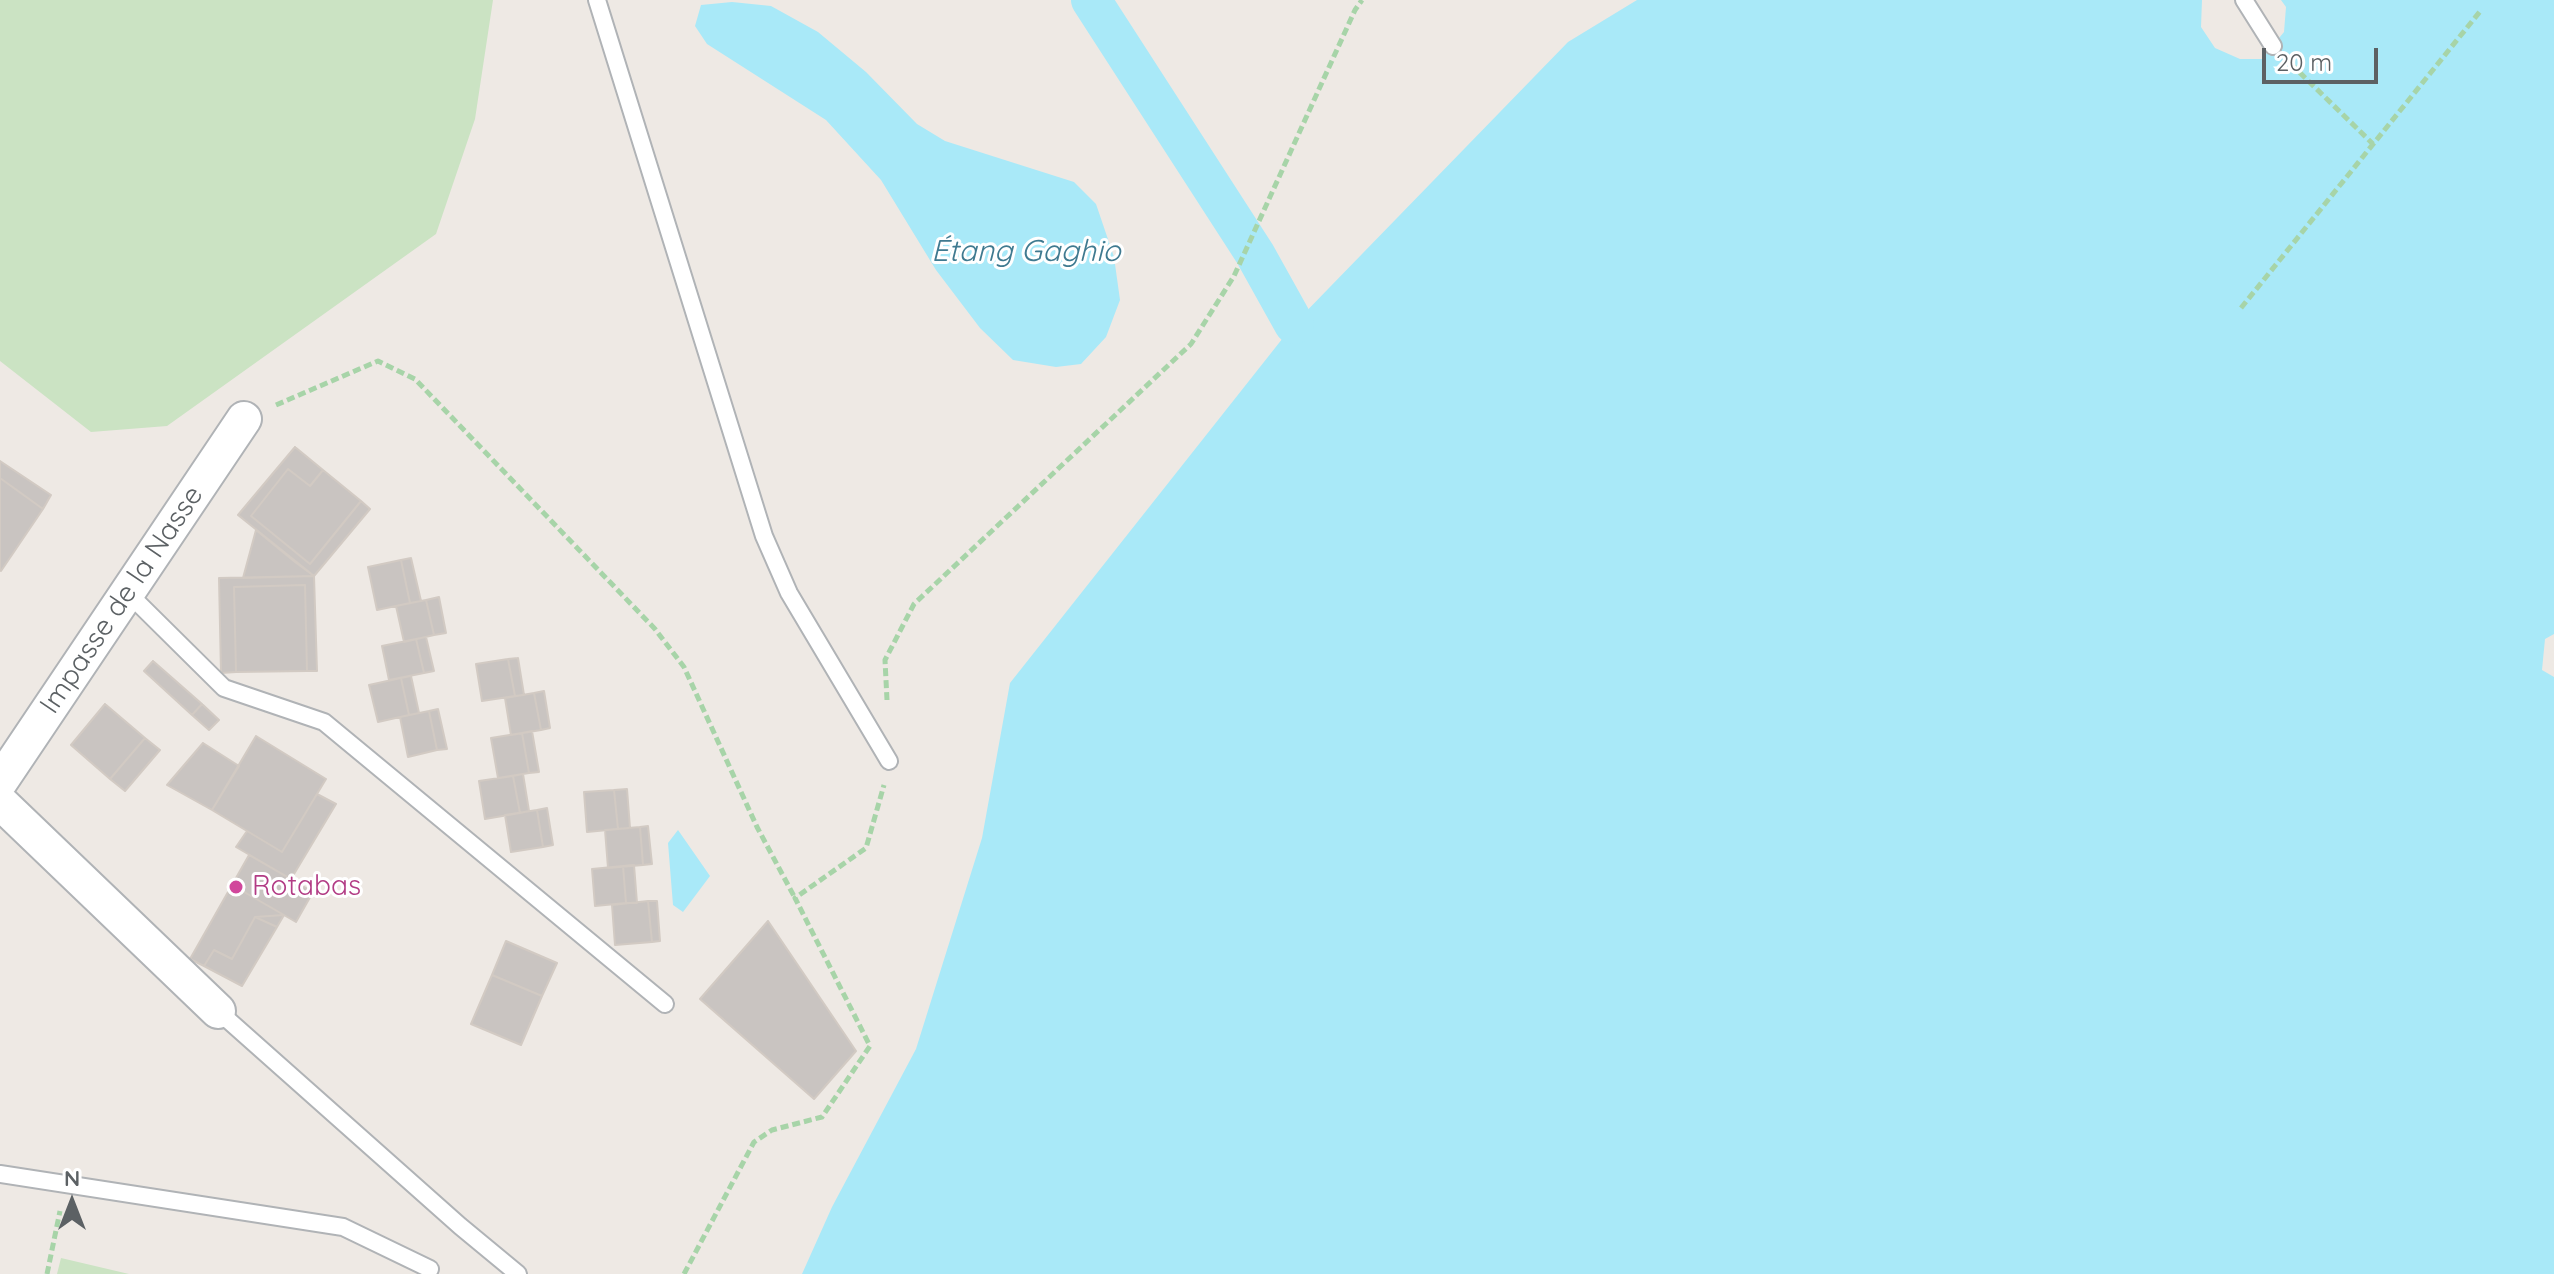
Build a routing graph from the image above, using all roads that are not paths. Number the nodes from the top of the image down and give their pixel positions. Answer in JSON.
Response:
{"nodes":[{"id":1,"x":597,"y":0,"type":"edge"},
{"id":2,"x":2244,"y":0,"type":"edge"},
{"id":3,"x":2273,"y":46,"type":"road end"},
{"id":4,"x":244,"y":419,"type":"road end"},
{"id":5,"x":127,"y":592,"type":"junction"},
{"id":6,"x":889,"y":761,"type":"road end"},
{"id":7,"x":0,"y":782,"type":"edge"},
{"id":8,"x":0,"y":802,"type":"edge"},
{"id":9,"x":665,"y":1004,"type":"dead end"},
{"id":10,"x":218,"y":1011,"type":"joint"},
{"id":11,"x":0,"y":1174,"type":"edge"},
{"id":12,"x":430,"y":1269,"type":"dead end"},
{"id":13,"x":518,"y":1274,"type":"edge"}],
"edges":[{"from":1,"to":6,"type":"lane"},
{"from":2,"to":3,"type":"lane"},
{"from":4,"to":5,"type":"street","name":"Impasse de la Nasse"},
{"from":5,"to":7,"type":"street","name":"Impasse de la Nasse"},
{"from":5,"to":9,"type":"lane"},
{"from":8,"to":10,"type":"street"},
{"from":10,"to":13,"type":"lane"},
{"from":11,"to":12,"type":"lane"}]}
